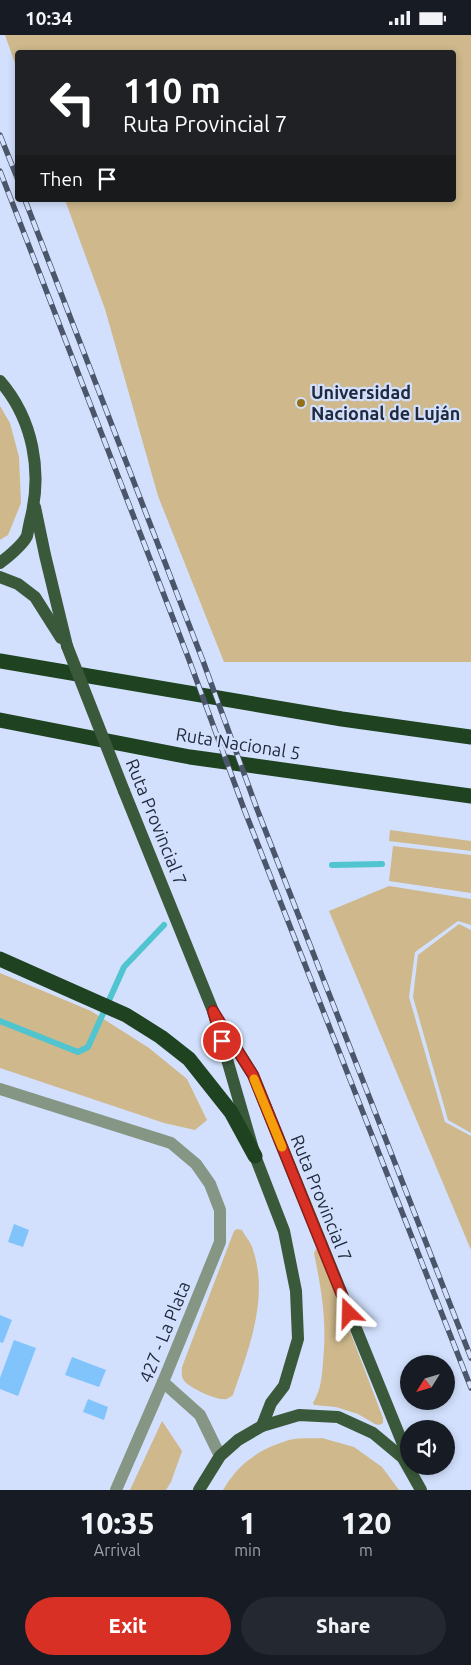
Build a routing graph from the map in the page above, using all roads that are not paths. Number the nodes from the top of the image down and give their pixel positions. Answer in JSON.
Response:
{"nodes":[{"id":1,"x":0,"y":381,"type":"edge"},
{"id":2,"x":35,"y":505,"type":"junction"},
{"id":3,"x":0,"y":563,"type":"edge"},
{"id":4,"x":0,"y":577,"type":"edge"},
{"id":5,"x":67,"y":646,"type":"junction"},
{"id":6,"x":0,"y":661,"type":"edge"},
{"id":7,"x":0,"y":720,"type":"edge"},
{"id":8,"x":471,"y":737,"type":"edge"},
{"id":9,"x":471,"y":796,"type":"edge"},
{"id":10,"x":0,"y":959,"type":"edge"},
{"id":11,"x":213,"y":1011,"type":"junction"},
{"id":12,"x":0,"y":1089,"type":"edge"},
{"id":13,"x":255,"y":1155,"type":"junction"},
{"id":14,"x":163,"y":1382,"type":"junction"},
{"id":15,"x":262,"y":1426,"type":"junction"},
{"id":16,"x":400,"y":1437,"type":"edge"},
{"id":17,"x":220,"y":1456,"type":"junction"},
{"id":18,"x":415,"y":1475,"type":"edge"},
{"id":19,"x":116,"y":1490,"type":"edge"},
{"id":20,"x":199,"y":1490,"type":"edge"},
{"id":21,"x":421,"y":1490,"type":"edge"}],
"edges":[{"from":1,"to":2,"type":"main road"},
{"from":2,"to":3,"type":"main road"},
{"from":2,"to":5,"type":"main road","name":"Ruta Provincial 7"},
{"from":4,"to":5,"type":"main road","name":"Ruta Provincial 7"},
{"from":5,"to":11,"type":"main road","name":"Ruta Provincial 7","bridge":true},
{"from":6,"to":8,"type":"highway"},
{"from":7,"to":9,"type":"highway","name":"Ruta Nacional 5"},
{"from":10,"to":13,"type":"highway"},
{"from":11,"to":13,"type":"main road","name":"Ruta Provincial 7"},
{"from":11,"to":16,"type":"main road","name":"Ruta Provincial 7"},
{"from":12,"to":14,"type":"street","name":"427 - La Plata"},
{"from":13,"to":15,"type":"main road","name":"Ruta Provincial 7"},
{"from":14,"to":17,"type":"street"},
{"from":14,"to":19,"type":"street","name":"427 - La Plata"},
{"from":15,"to":17,"type":"main road"},
{"from":15,"to":21,"type":"main road"},
{"from":17,"to":20,"type":"main road"},
{"from":18,"to":21,"type":"main road"}]}
